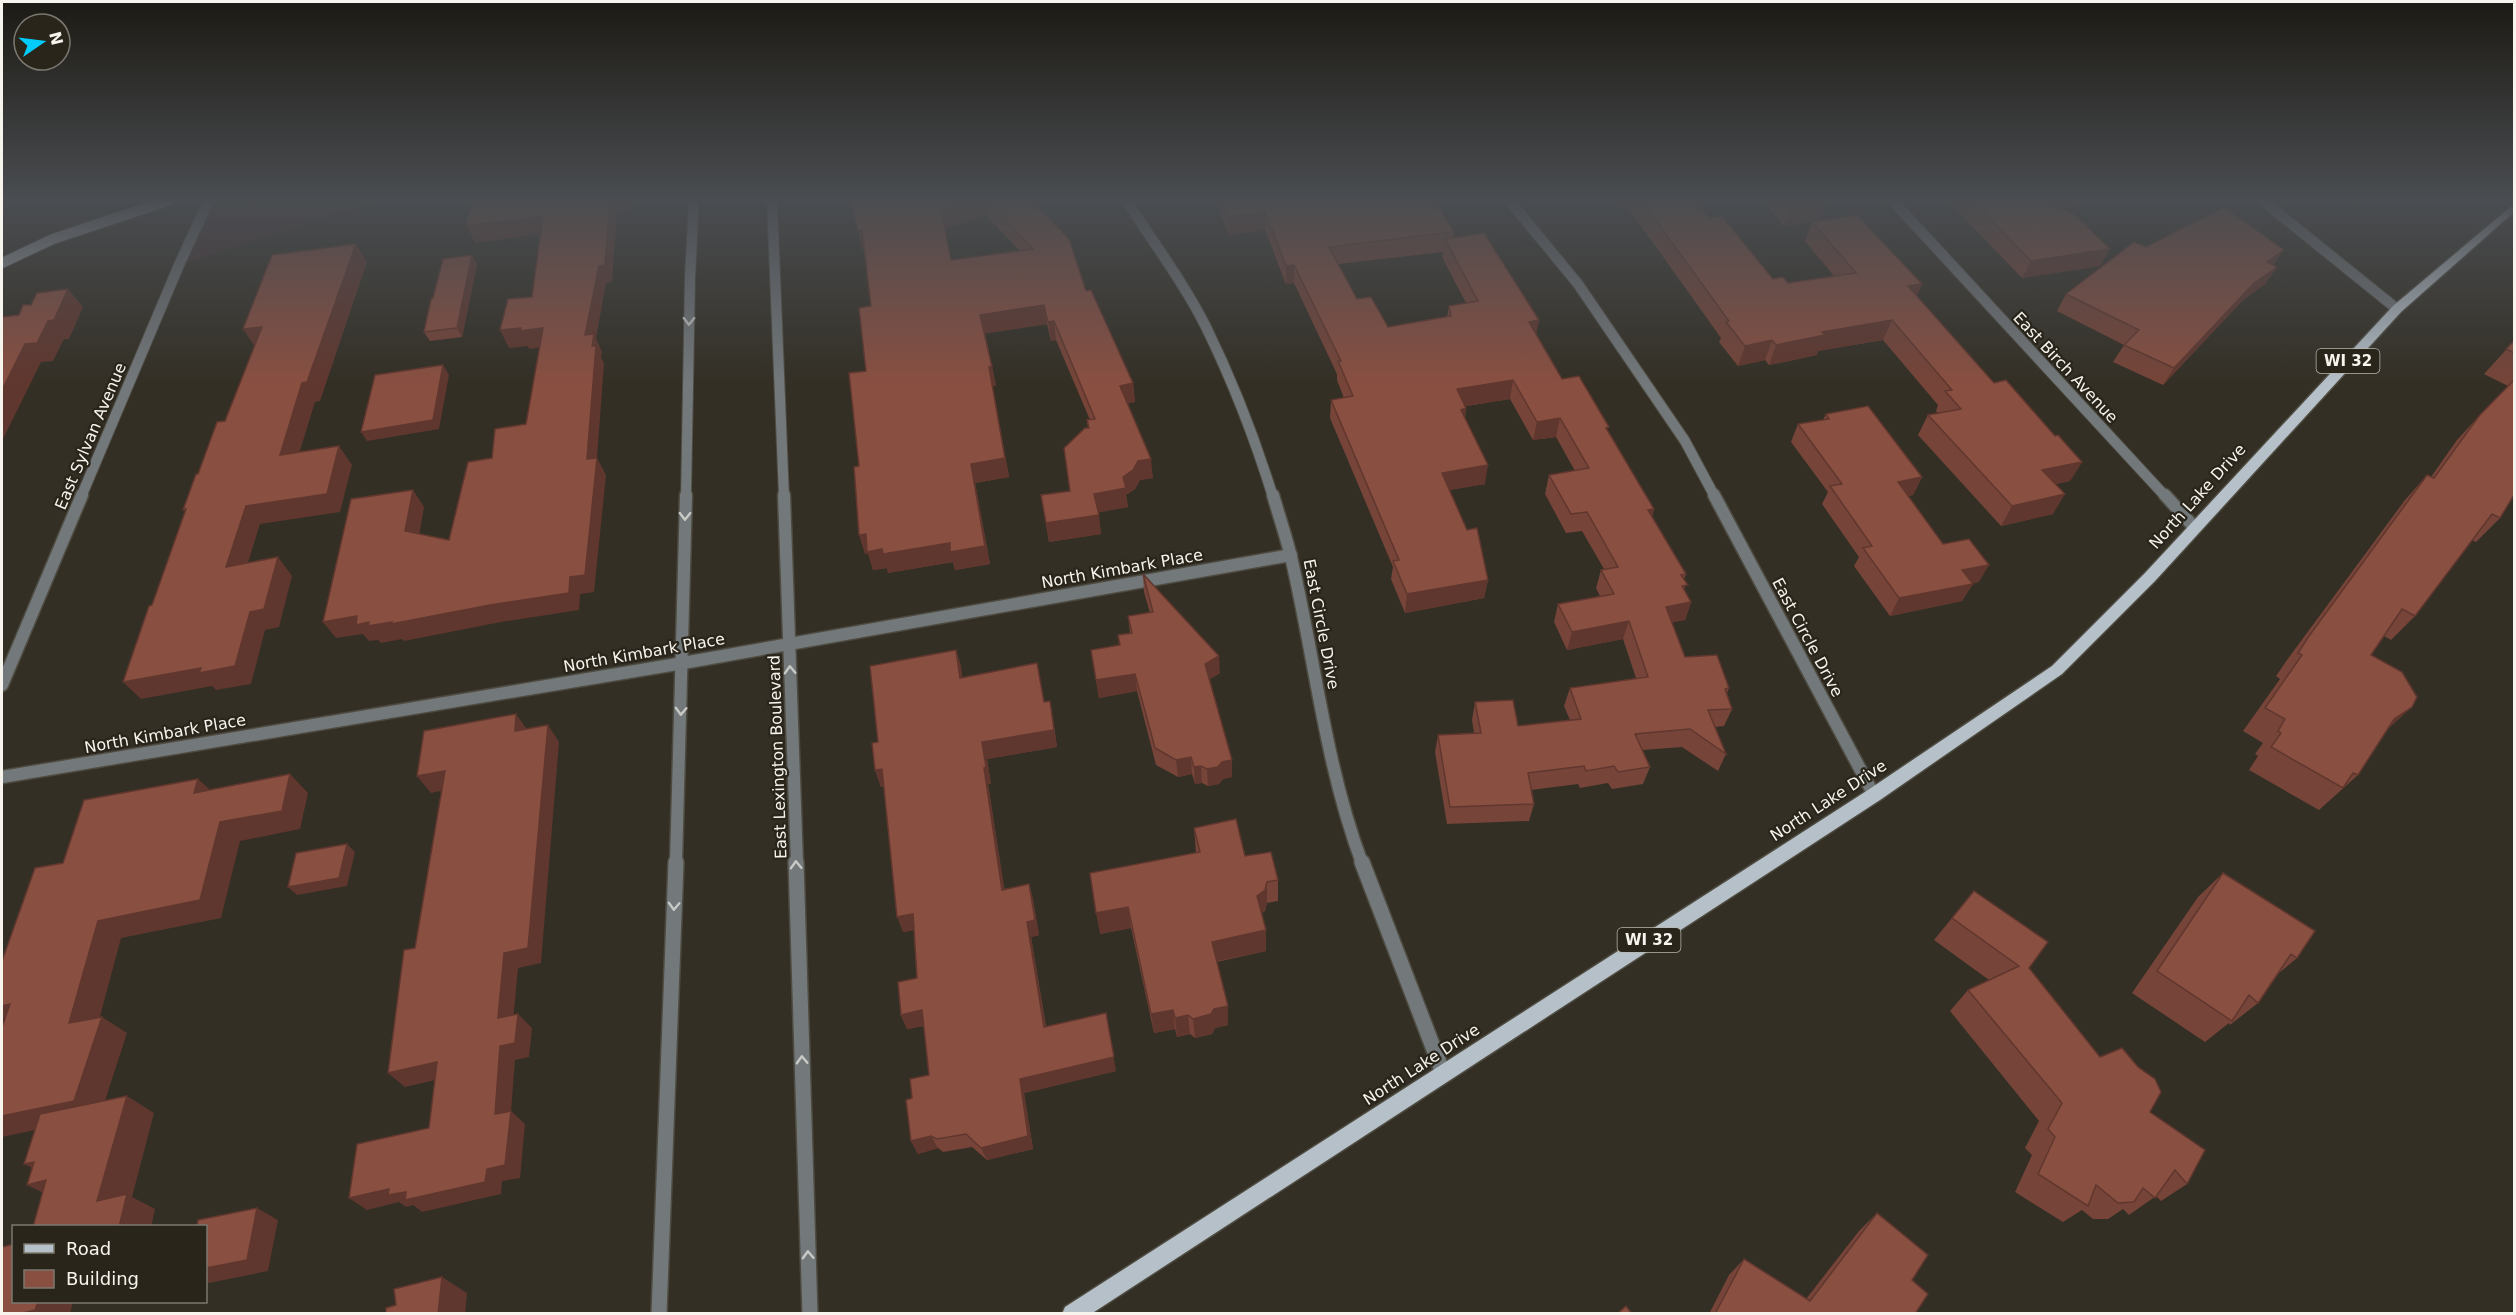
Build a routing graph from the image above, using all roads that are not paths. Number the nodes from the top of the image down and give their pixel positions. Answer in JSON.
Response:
{"nodes":[{"id":1,"x":181,"y":261,"type":"edge"},
{"id":2,"x":691,"y":261,"type":"edge"},
{"id":3,"x":774,"y":261,"type":"edge"},
{"id":4,"x":1166,"y":261,"type":"edge"},
{"id":5,"x":1559,"y":261,"type":"edge"},
{"id":6,"x":1949,"y":261,"type":"edge"},
{"id":7,"x":2338,"y":261,"type":"edge"},
{"id":8,"x":2452,"y":261,"type":"edge"},
{"id":9,"x":2397,"y":309,"type":"junction"},
{"id":10,"x":2194,"y":528,"type":"junction"},
{"id":11,"x":1291,"y":555,"type":"junction"},
{"id":12,"x":790,"y":643,"type":"junction"},
{"id":13,"x":683,"y":663,"type":"junction"},
{"id":14,"x":2,"y":685,"type":"edge"},
{"id":15,"x":2,"y":777,"type":"edge"},
{"id":16,"x":1874,"y":795,"type":"junction"},
{"id":17,"x":1443,"y":1073,"type":"junction"},
{"id":18,"x":659,"y":1314,"type":"edge"},
{"id":19,"x":810,"y":1314,"type":"edge"},
{"id":20,"x":1072,"y":1314,"type":"edge"}],
"edges":[{"from":1,"to":14,"type":"street","name":"East Sylvan Avenue"},
{"from":2,"to":13,"type":"street","one_way":true},
{"from":3,"to":12,"type":"street","name":"East Lexington Boulevard"},
{"from":4,"to":11,"type":"street","name":"East Circle Drive"},
{"from":5,"to":16,"type":"street","name":"East Circle Drive"},
{"from":6,"to":10,"type":"street","name":"East Birch Avenue"},
{"from":7,"to":9,"type":"street"},
{"from":8,"to":9,"type":"main road","name":"North Lake Drive","number":"WI 32"},
{"from":9,"to":10,"type":"main road","name":"North Lake Drive","number":"WI 32"},
{"from":10,"to":16,"type":"main road","name":"North Lake Drive","number":"WI 32"},
{"from":11,"to":12,"type":"street","name":"North Kimbark Place"},
{"from":11,"to":17,"type":"street","name":"East Circle Drive"},
{"from":12,"to":13,"type":"street","name":"North Kimbark Place"},
{"from":19,"to":12,"type":"street","name":"East Lexington Boulevard","one_way":true},
{"from":13,"to":15,"type":"street","name":"North Kimbark Place"},
{"from":13,"to":18,"type":"street","one_way":true},
{"from":16,"to":17,"type":"main road","name":"North Lake Drive","number":"WI 32"},
{"from":17,"to":20,"type":"main road","name":"North Lake Drive","number":"WI 32"}]}
